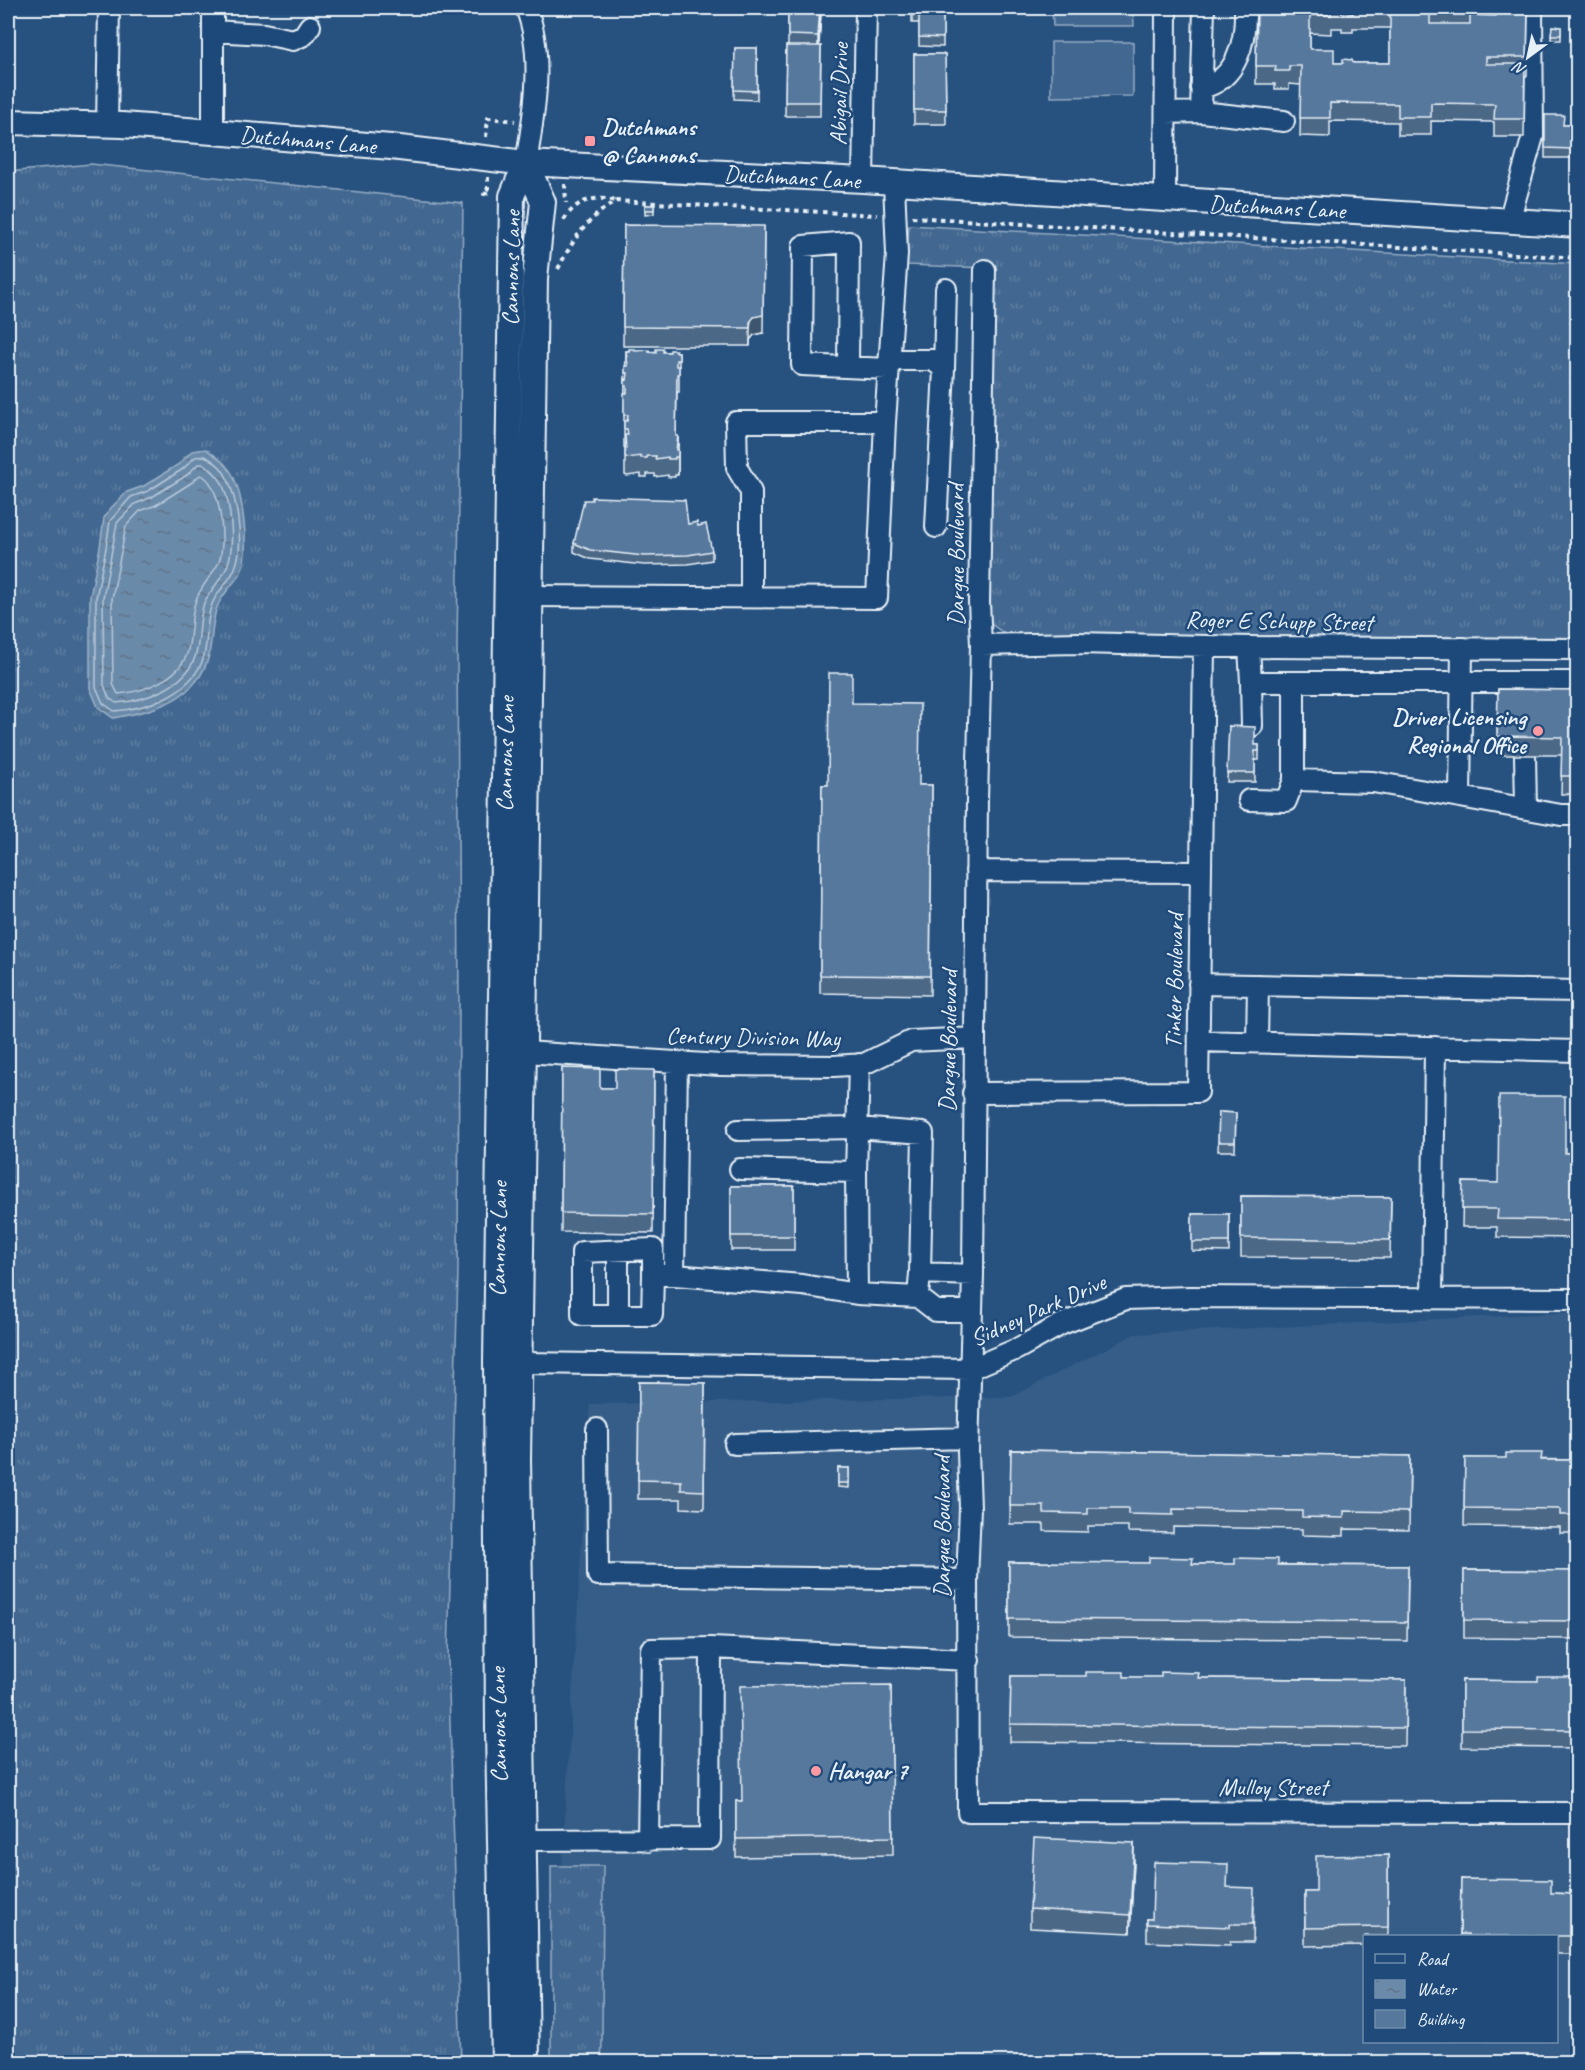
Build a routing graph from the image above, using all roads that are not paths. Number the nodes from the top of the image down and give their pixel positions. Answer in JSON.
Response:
{"nodes":[{"id":1,"x":109,"y":8,"type":"edge"},
{"id":2,"x":213,"y":8,"type":"edge"},
{"id":3,"x":526,"y":8,"type":"edge"},
{"id":4,"x":866,"y":8,"type":"edge"},
{"id":5,"x":1167,"y":8,"type":"edge"},
{"id":6,"x":1204,"y":8,"type":"edge"},
{"id":7,"x":1245,"y":8,"type":"edge"},
{"id":8,"x":1532,"y":8,"type":"edge"},
{"id":9,"x":310,"y":26,"type":"dead end"},
{"id":10,"x":213,"y":31,"type":"junction"},
{"id":11,"x":1201,"y":88,"type":"junction"},
{"id":12,"x":1200,"y":112,"type":"junction"},
{"id":13,"x":1166,"y":113,"type":"junction"},
{"id":14,"x":1284,"y":121,"type":"dead end"},
{"id":15,"x":8,"y":122,"type":"edge"},
{"id":16,"x":107,"y":124,"type":"junction"},
{"id":17,"x":213,"y":132,"type":"junction"},
{"id":18,"x":526,"y":163,"type":"junction"},
{"id":19,"x":863,"y":180,"type":"junction"},
{"id":20,"x":894,"y":183,"type":"junction"},
{"id":21,"x":1165,"y":200,"type":"junction"},
{"id":22,"x":1509,"y":221,"type":"junction"},
{"id":23,"x":1578,"y":225,"type":"edge"},
{"id":24,"x":985,"y":270,"type":"dead end"},
{"id":25,"x":946,"y":289,"type":"dead end"},
{"id":26,"x":889,"y":365,"type":"junction"},
{"id":27,"x":848,"y":367,"type":"junction"},
{"id":28,"x":944,"y":369,"type":"junction"},
{"id":29,"x":885,"y":422,"type":"junction"},
{"id":30,"x":936,"y":528,"type":"dead end"},
{"id":31,"x":530,"y":596,"type":"junction"},
{"id":32,"x":751,"y":596,"type":"junction"},
{"id":33,"x":981,"y":645,"type":"junction"},
{"id":34,"x":1204,"y":645,"type":"junction"},
{"id":35,"x":1249,"y":646,"type":"junction"},
{"id":36,"x":1462,"y":648,"type":"junction"},
{"id":37,"x":1527,"y":649,"type":"junction"},
{"id":38,"x":1578,"y":649,"type":"edge"},
{"id":39,"x":1294,"y":681,"type":"junction"},
{"id":40,"x":1251,"y":682,"type":"junction"},
{"id":41,"x":1461,"y":682,"type":"junction"},
{"id":42,"x":1578,"y":682,"type":"edge"},
{"id":43,"x":1526,"y":690,"type":"junction"},
{"id":44,"x":1252,"y":726,"type":"edge"},
{"id":45,"x":1525,"y":754,"type":"edge"},
{"id":46,"x":1294,"y":780,"type":"junction"},
{"id":47,"x":1460,"y":797,"type":"junction"},
{"id":48,"x":1249,"y":800,"type":"dead end"},
{"id":49,"x":1526,"y":808,"type":"junction"},
{"id":50,"x":1578,"y":815,"type":"edge"},
{"id":51,"x":976,"y":871,"type":"junction"},
{"id":52,"x":1201,"y":872,"type":"junction"},
{"id":53,"x":1199,"y":984,"type":"junction"},
{"id":54,"x":1258,"y":985,"type":"junction"},
{"id":55,"x":1578,"y":991,"type":"edge"},
{"id":56,"x":974,"y":1038,"type":"junction"},
{"id":57,"x":1199,"y":1041,"type":"junction"},
{"id":58,"x":1257,"y":1042,"type":"junction"},
{"id":59,"x":1435,"y":1047,"type":"junction"},
{"id":60,"x":1578,"y":1051,"type":"edge"},
{"id":61,"x":501,"y":1052,"type":"junction"},
{"id":62,"x":525,"y":1052,"type":"junction"},
{"id":63,"x":677,"y":1062,"type":"junction"},
{"id":64,"x":859,"y":1064,"type":"junction"},
{"id":65,"x":973,"y":1093,"type":"junction"},
{"id":66,"x":857,"y":1128,"type":"junction"},
{"id":67,"x":738,"y":1130,"type":"dead end"},
{"id":68,"x":740,"y":1169,"type":"dead end"},
{"id":69,"x":856,"y":1172,"type":"junction"},
{"id":70,"x":618,"y":1251,"type":"junction"},
{"id":71,"x":920,"y":1273,"type":"junction"},
{"id":72,"x":653,"y":1275,"type":"junction"},
{"id":73,"x":674,"y":1275,"type":"junction"},
{"id":74,"x":973,"y":1275,"type":"junction"},
{"id":75,"x":857,"y":1294,"type":"junction"},
{"id":76,"x":918,"y":1297,"type":"junction"},
{"id":77,"x":1432,"y":1299,"type":"junction"},
{"id":78,"x":1578,"y":1299,"type":"edge"},
{"id":79,"x":972,"y":1311,"type":"junction"},
{"id":80,"x":618,"y":1314,"type":"junction"},
{"id":81,"x":496,"y":1361,"type":"junction"},
{"id":82,"x":520,"y":1363,"type":"junction"},
{"id":83,"x":970,"y":1369,"type":"junction"},
{"id":84,"x":597,"y":1429,"type":"dead end"},
{"id":85,"x":968,"y":1438,"type":"junction"},
{"id":86,"x":735,"y":1444,"type":"dead end"},
{"id":87,"x":967,"y":1580,"type":"junction"},
{"id":88,"x":711,"y":1648,"type":"junction"},
{"id":89,"x":969,"y":1660,"type":"junction"},
{"id":90,"x":968,"y":1812,"type":"joint"},
{"id":91,"x":1578,"y":1813,"type":"edge"},
{"id":92,"x":512,"y":1840,"type":"junction"},
{"id":93,"x":648,"y":1841,"type":"junction"},
{"id":94,"x":504,"y":2062,"type":"edge"},
{"id":95,"x":527,"y":2062,"type":"edge"}],
"edges":[{"from":1,"to":16,"type":"street"},
{"from":2,"to":10,"type":"street"},
{"from":3,"to":18,"type":"street"},
{"from":4,"to":19,"type":"street","name":"Abigail Drive"},
{"from":5,"to":13,"type":"street"},
{"from":6,"to":11,"type":"street"},
{"from":7,"to":11,"type":"street"},
{"from":8,"to":22,"type":"street"},
{"from":9,"to":10,"type":"street"},
{"from":10,"to":17,"type":"street"},
{"from":11,"to":12,"type":"street"},
{"from":12,"to":13,"type":"street"},
{"from":12,"to":14,"type":"street"},
{"from":13,"to":21,"type":"street"},
{"from":15,"to":16,"type":"main road","name":"Dutchmans Lane"},
{"from":16,"to":17,"type":"main road","name":"Dutchmans Lane"},
{"from":17,"to":18,"type":"main road","name":"Dutchmans Lane"},
{"from":18,"to":19,"type":"main road","name":"Dutchmans Lane"},
{"from":18,"to":31,"type":"main road","name":"Cannons Lane"},
{"from":18,"to":61,"type":"main road","name":"Cannons Lane"},
{"from":19,"to":20,"type":"main road","name":"Dutchmans Lane"},
{"from":20,"to":21,"type":"main road","name":"Dutchmans Lane"},
{"from":20,"to":26,"type":"street"},
{"from":21,"to":22,"type":"main road","name":"Dutchmans Lane"},
{"from":22,"to":23,"type":"main road","name":"Dutchmans Lane"},
{"from":24,"to":33,"type":"street","name":"Dargue Boulevard"},
{"from":25,"to":28,"type":"street"},
{"from":26,"to":27,"type":"street"},
{"from":26,"to":28,"type":"street"},
{"from":26,"to":29,"type":"street"},
{"from":27,"to":27,"type":"street"},
{"from":28,"to":30,"type":"street"},
{"from":29,"to":32,"type":"street"},
{"from":29,"to":32,"type":"street"},
{"from":31,"to":32,"type":"street"},
{"from":31,"to":62,"type":"main road","name":"Cannons Lane"},
{"from":33,"to":34,"type":"street","name":"Roger E Schupp Street"},
{"from":33,"to":51,"type":"street","name":"Dargue Boulevard"},
{"from":34,"to":35,"type":"street","name":"Roger E Schupp Street"},
{"from":34,"to":52,"type":"street","name":"Tinker Boulevard"},
{"from":35,"to":36,"type":"street","name":"Roger E Schupp Street"},
{"from":35,"to":40,"type":"street"},
{"from":36,"to":37,"type":"street","name":"Roger E Schupp Street"},
{"from":36,"to":41,"type":"street"},
{"from":37,"to":38,"type":"street","name":"Roger E Schupp Street"},
{"from":37,"to":43,"type":"street"},
{"from":39,"to":40,"type":"street"},
{"from":39,"to":41,"type":"street"},
{"from":39,"to":46,"type":"street"},
{"from":40,"to":44,"type":"street"},
{"from":41,"to":43,"type":"street"},
{"from":41,"to":47,"type":"street"},
{"from":42,"to":43,"type":"street"},
{"from":45,"to":49,"type":"street"},
{"from":46,"to":47,"type":"street"},
{"from":46,"to":48,"type":"street"},
{"from":47,"to":49,"type":"street"},
{"from":49,"to":50,"type":"street"},
{"from":51,"to":52,"type":"street"},
{"from":51,"to":56,"type":"street","name":"Dargue Boulevard"},
{"from":52,"to":53,"type":"street","name":"Tinker Boulevard"},
{"from":53,"to":54,"type":"street"},
{"from":53,"to":57,"type":"street","name":"Tinker Boulevard"},
{"from":54,"to":55,"type":"street"},
{"from":54,"to":58,"type":"street"},
{"from":56,"to":64,"type":"street","name":"Century Division Way"},
{"from":56,"to":65,"type":"street","name":"Dargue Boulevard"},
{"from":57,"to":58,"type":"street"},
{"from":57,"to":65,"type":"street","name":"Tinker Boulevard"},
{"from":58,"to":59,"type":"street"},
{"from":59,"to":60,"type":"street"},
{"from":59,"to":77,"type":"street"},
{"from":61,"to":62,"type":"main road"},
{"from":61,"to":81,"type":"main road","name":"Cannons Lane"},
{"from":62,"to":63,"type":"street","name":"Century Division Way"},
{"from":62,"to":82,"type":"main road","name":"Cannons Lane"},
{"from":63,"to":64,"type":"street","name":"Century Division Way"},
{"from":63,"to":73,"type":"street"},
{"from":64,"to":66,"type":"street"},
{"from":65,"to":74,"type":"street","name":"Dargue Boulevard"},
{"from":66,"to":67,"type":"street"},
{"from":66,"to":69,"type":"street"},
{"from":66,"to":71,"type":"street"},
{"from":68,"to":69,"type":"street"},
{"from":69,"to":75,"type":"street"},
{"from":70,"to":72,"type":"street"},
{"from":70,"to":80,"type":"street"},
{"from":70,"to":80,"type":"street"},
{"from":71,"to":74,"type":"street"},
{"from":71,"to":76,"type":"street"},
{"from":72,"to":73,"type":"street"},
{"from":72,"to":80,"type":"street"},
{"from":73,"to":75,"type":"street"},
{"from":74,"to":79,"type":"street","name":"Dargue Boulevard"},
{"from":75,"to":76,"type":"street"},
{"from":76,"to":79,"type":"street"},
{"from":77,"to":78,"type":"street","name":"Sidney Park Drive"},
{"from":77,"to":83,"type":"street","name":"Sidney Park Drive"},
{"from":79,"to":83,"type":"street","name":"Dargue Boulevard"},
{"from":81,"to":82,"type":"main road"},
{"from":81,"to":92,"type":"main road","name":"Cannons Lane"},
{"from":82,"to":83,"type":"street","name":"Sidney Park Drive"},
{"from":82,"to":92,"type":"main road","name":"Cannons Lane"},
{"from":83,"to":85,"type":"street","name":"Dargue Boulevard"},
{"from":84,"to":87,"type":"street"},
{"from":85,"to":86,"type":"street"},
{"from":85,"to":87,"type":"street","name":"Dargue Boulevard"},
{"from":87,"to":89,"type":"street","name":"Dargue Boulevard"},
{"from":88,"to":89,"type":"street"},
{"from":88,"to":93,"type":"street"},
{"from":88,"to":93,"type":"street"},
{"from":89,"to":90,"type":"street","name":"Dargue Boulevard"},
{"from":90,"to":91,"type":"street","name":"Mulloy Street"},
{"from":92,"to":93,"type":"street"},
{"from":92,"to":94,"type":"main road","name":"Cannons Lane"},
{"from":92,"to":95,"type":"main road","name":"Cannons Lane"}]}
